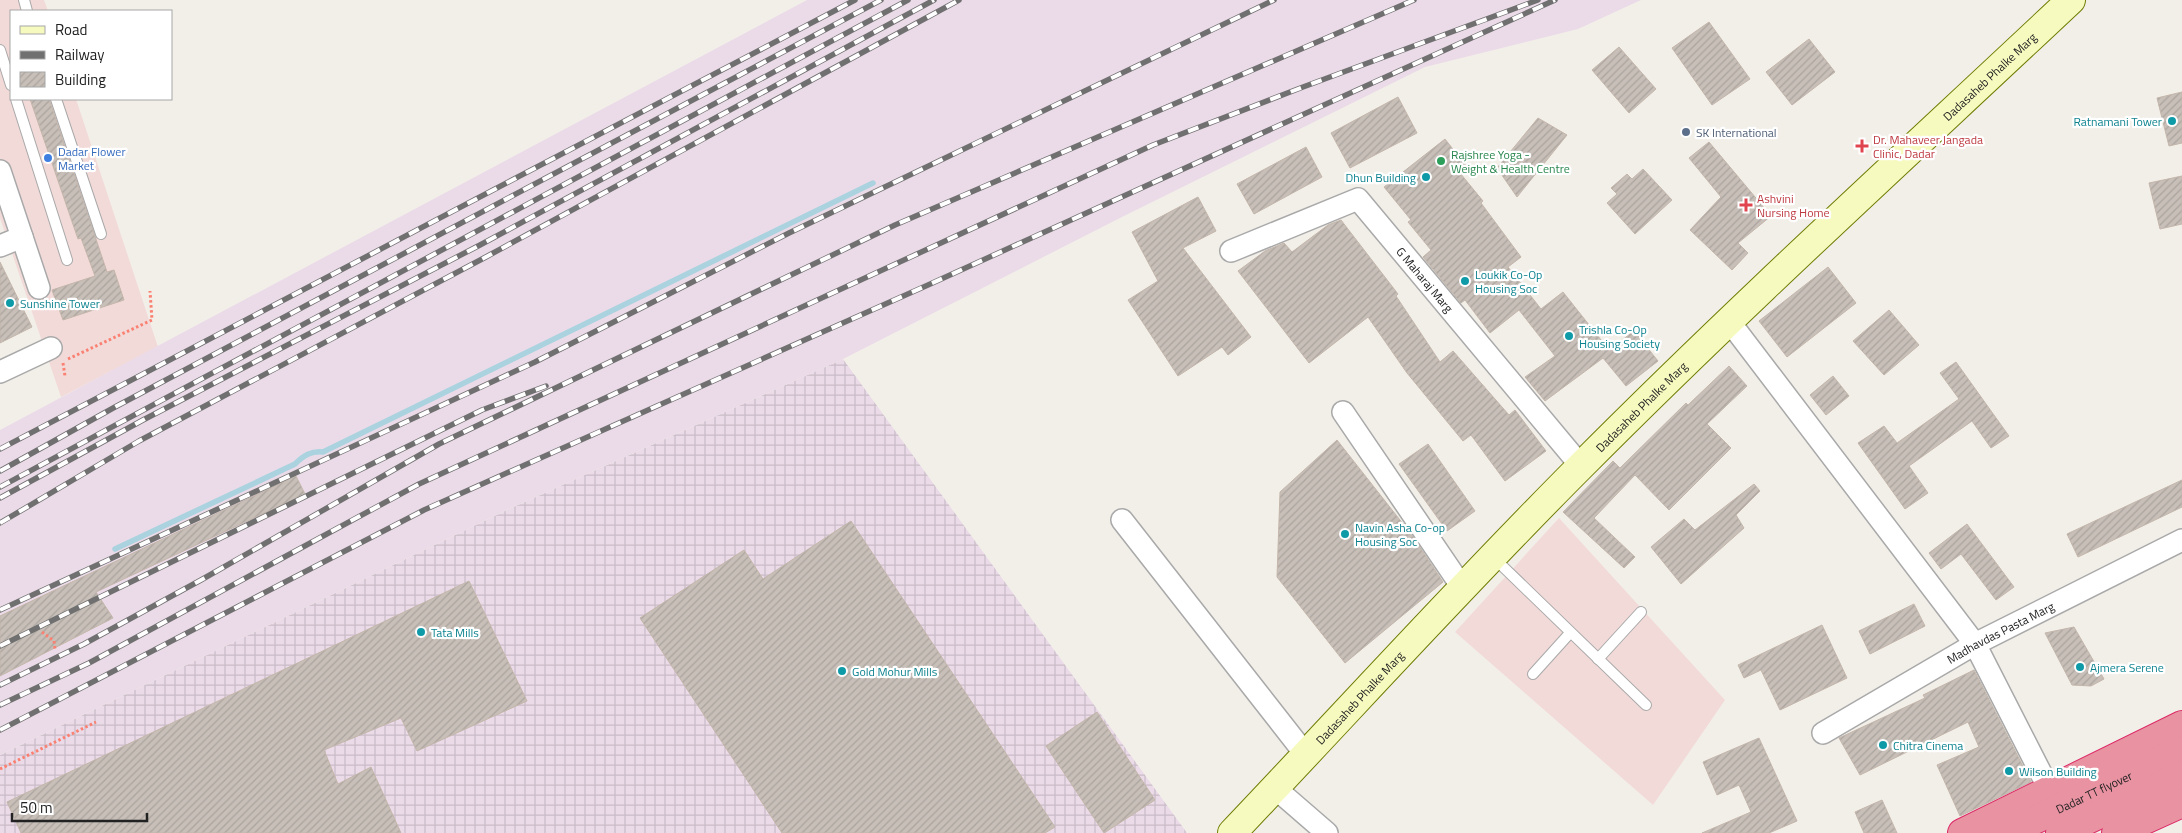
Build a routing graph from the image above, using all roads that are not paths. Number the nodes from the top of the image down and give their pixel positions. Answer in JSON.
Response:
{"nodes":[{"id":1,"x":2071,"y":0,"type":"edge"},
{"id":2,"x":0,"y":50,"type":"edge"},
{"id":3,"x":10,"y":82,"type":"edge"},
{"id":4,"x":16,"y":100,"type":"edge"},
{"id":5,"x":56,"y":100,"type":"edge"},
{"id":6,"x":0,"y":171,"type":"edge"},
{"id":7,"x":101,"y":234,"type":"dead end"},
{"id":8,"x":22,"y":237,"type":"junction"},
{"id":9,"x":0,"y":246,"type":"edge"},
{"id":10,"x":1231,"y":251,"type":"dead end"},
{"id":11,"x":67,"y":260,"type":"dead end"},
{"id":12,"x":39,"y":288,"type":"dead end"},
{"id":13,"x":1729,"y":321,"type":"junction"},
{"id":14,"x":57,"y":355,"type":"road end"},
{"id":15,"x":0,"y":372,"type":"edge"},
{"id":16,"x":1343,"y":412,"type":"dead end"},
{"id":17,"x":1580,"y":466,"type":"junction"},
{"id":18,"x":1122,"y":520,"type":"dead end"},
{"id":19,"x":2182,"y":540,"type":"edge"},
{"id":20,"x":1492,"y":557,"type":"junction"},
{"id":21,"x":1462,"y":587,"type":"junction"},
{"id":22,"x":1641,"y":612,"type":"dead end"},
{"id":23,"x":1570,"y":633,"type":"junction"},
{"id":24,"x":1975,"y":644,"type":"junction"},
{"id":25,"x":1598,"y":659,"type":"junction"},
{"id":26,"x":1533,"y":674,"type":"dead end"},
{"id":27,"x":1646,"y":705,"type":"dead end"},
{"id":28,"x":2182,"y":725,"type":"edge"},
{"id":29,"x":1823,"y":733,"type":"dead end"},
{"id":30,"x":2182,"y":750,"type":"edge"},
{"id":31,"x":1306,"y":755,"type":"junction"},
{"id":32,"x":2182,"y":775,"type":"edge"},
{"id":33,"x":1275,"y":788,"type":"junction"},
{"id":34,"x":2049,"y":789,"type":"junction"},
{"id":35,"x":2182,"y":802,"type":"edge"},
{"id":36,"x":1232,"y":833,"type":"edge"},
{"id":37,"x":1327,"y":833,"type":"edge"},
{"id":38,"x":1962,"y":833,"type":"edge"},
{"id":39,"x":2007,"y":833,"type":"edge"},
{"id":40,"x":2060,"y":833,"type":"edge"},
{"id":41,"x":2116,"y":833,"type":"edge"}],
"edges":[{"from":1,"to":13,"type":"street","name":"Dadasaheb Phalke Marg"},
{"from":2,"to":3,"type":"lane"},
{"from":4,"to":11,"type":"lane"},
{"from":5,"to":7,"type":"lane"},
{"from":6,"to":8,"type":"street"},
{"from":8,"to":9,"type":"street"},
{"from":8,"to":12,"type":"street"},
{"from":10,"to":17,"type":"street","name":"G Maharaj Marg"},
{"from":13,"to":17,"type":"street","name":"Dadasaheb Phalke Marg"},
{"from":13,"to":24,"type":"street"},
{"from":14,"to":15,"type":"street"},
{"from":16,"to":21,"type":"street"},
{"from":17,"to":20,"type":"street","name":"Dadasaheb Phalke Marg"},
{"from":18,"to":31,"type":"street"},
{"from":19,"to":24,"type":"street","name":"Madhavdas Pasta Marg"},
{"from":20,"to":21,"type":"street","name":"Dadasaheb Phalke Marg"},
{"from":20,"to":23,"type":"lane"},
{"from":21,"to":31,"type":"street","name":"Dadasaheb Phalke Marg"},
{"from":22,"to":25,"type":"lane"},
{"from":23,"to":25,"type":"lane"},
{"from":23,"to":26,"type":"lane"},
{"from":24,"to":29,"type":"street","name":"Madhavdas Pasta Marg"},
{"from":24,"to":34,"type":"street"},
{"from":25,"to":27,"type":"lane"},
{"from":28,"to":34,"type":"highway"},
{"from":30,"to":39,"type":"highway","name":"Dadar TT flyover"},
{"from":31,"to":33,"type":"street","name":"Dadasaheb Phalke Marg"},
{"from":32,"to":40,"type":"highway","name":"Dadar TT flyover"},
{"from":33,"to":36,"type":"street","name":"Dadasaheb Phalke Marg"},
{"from":33,"to":37,"type":"street"},
{"from":34,"to":38,"type":"highway"},
{"from":35,"to":41,"type":"highway"}]}
